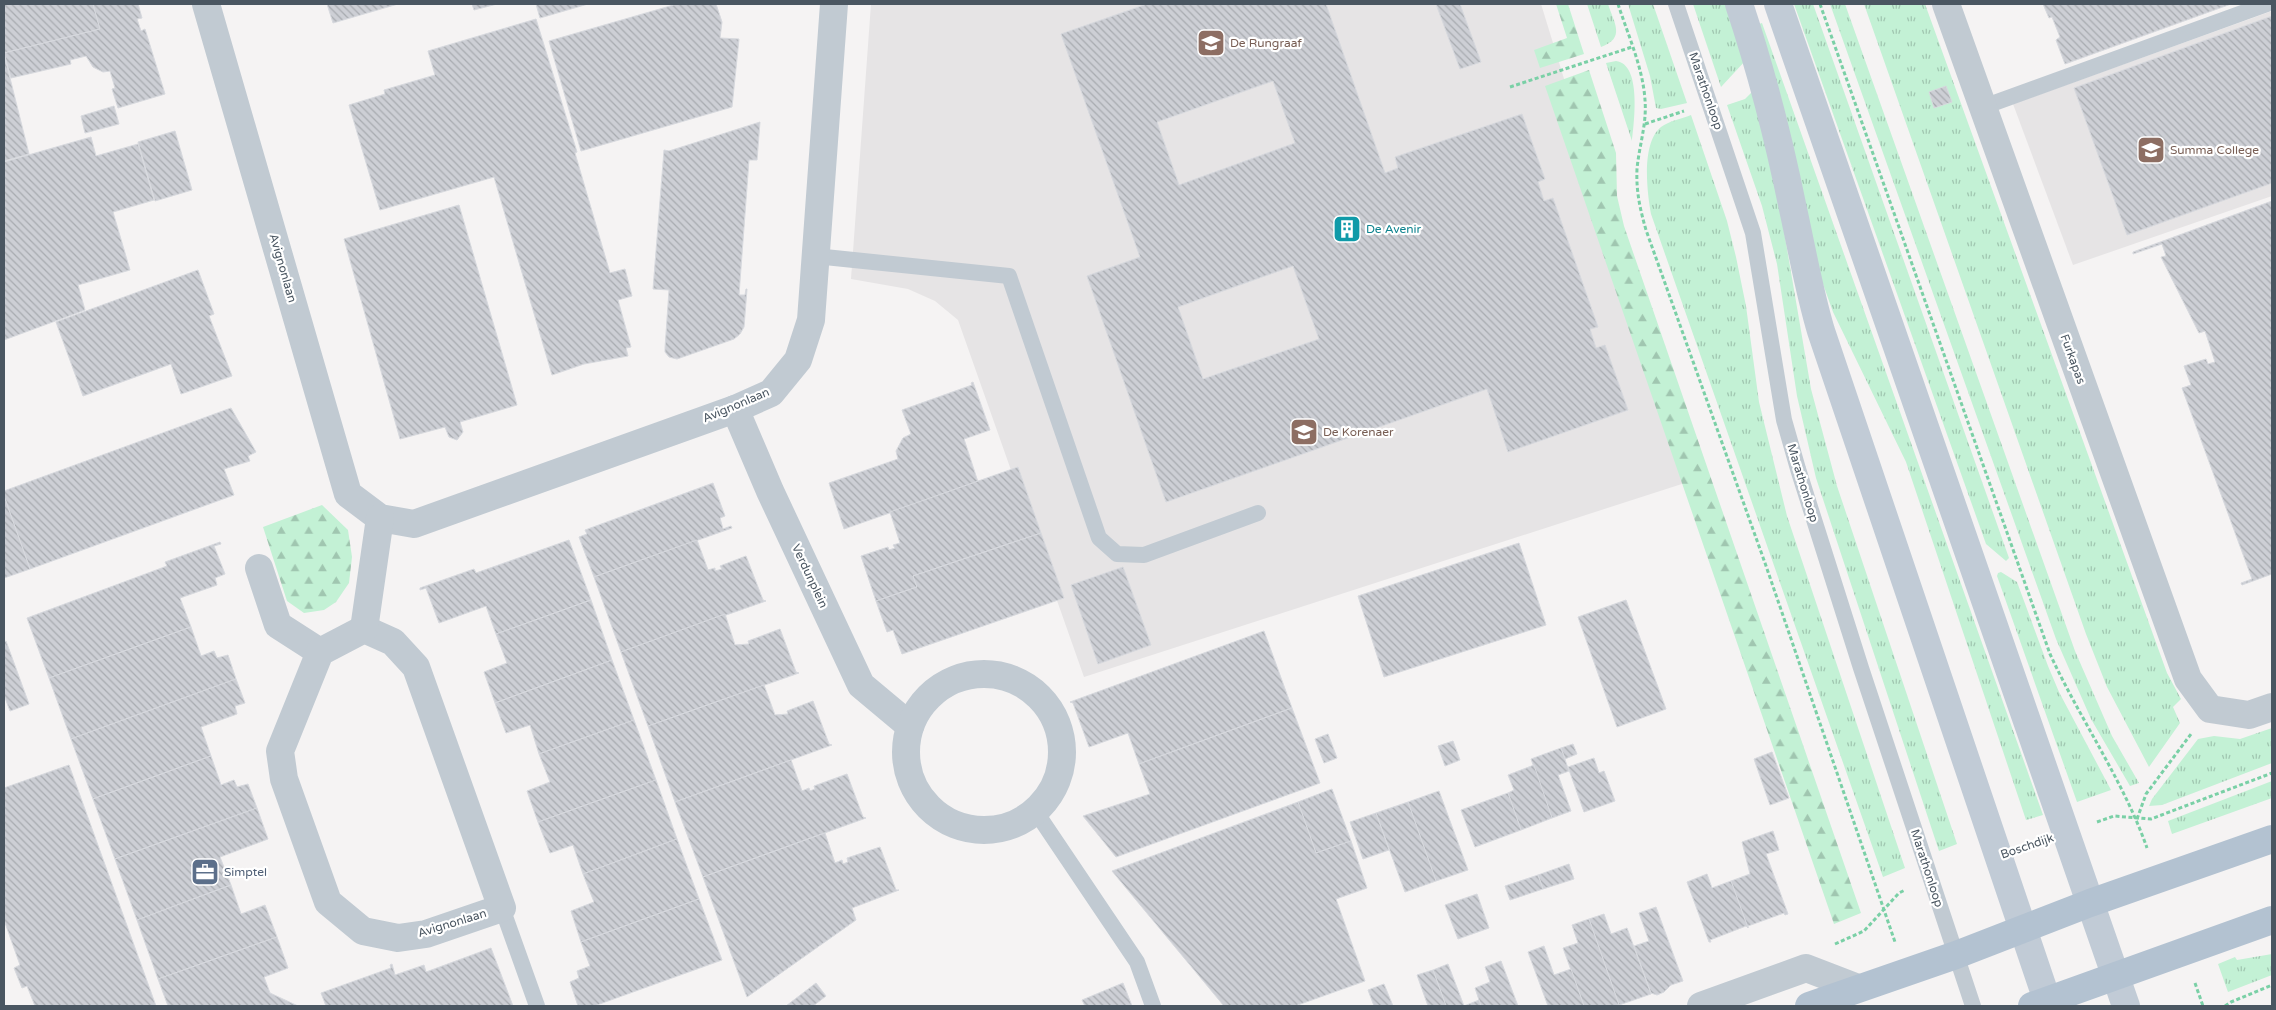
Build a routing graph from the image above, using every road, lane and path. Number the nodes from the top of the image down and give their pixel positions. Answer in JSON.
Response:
{"nodes":[{"id":1,"x":206,"y":4,"type":"edge"},
{"id":2,"x":834,"y":4,"type":"edge"},
{"id":3,"x":1618,"y":4,"type":"edge"},
{"id":4,"x":1676,"y":4,"type":"edge"},
{"id":5,"x":1739,"y":4,"type":"edge"},
{"id":6,"x":1778,"y":4,"type":"edge"},
{"id":7,"x":1820,"y":4,"type":"edge"},
{"id":8,"x":1946,"y":4,"type":"edge"},
{"id":9,"x":2267,"y":4,"type":"edge"},
{"id":10,"x":1632,"y":47,"type":"junction"},
{"id":11,"x":1510,"y":87,"type":"dead end"},
{"id":12,"x":1983,"y":107,"type":"junction"},
{"id":13,"x":815,"y":256,"type":"junction"},
{"id":14,"x":735,"y":408,"type":"junction"},
{"id":15,"x":1258,"y":512,"type":"dead end"},
{"id":16,"x":380,"y":518,"type":"junction"},
{"id":17,"x":259,"y":568,"type":"dead end"},
{"id":18,"x":364,"y":629,"type":"junction"},
{"id":19,"x":320,"y":652,"type":"junction"},
{"id":20,"x":2272,"y":707,"type":"edge"},
{"id":21,"x":2210,"y":709,"type":"junction"},
{"id":22,"x":910,"y":726,"type":"junction"},
{"id":23,"x":2272,"y":773,"type":"edge"},
{"id":24,"x":1036,"y":812,"type":"junction"},
{"id":25,"x":2137,"y":819,"type":"junction"},
{"id":26,"x":2066,"y":833,"type":"junction"},
{"id":27,"x":2272,"y":839,"type":"edge"},
{"id":28,"x":1931,"y":880,"type":"junction"},
{"id":29,"x":2090,"y":903,"type":"junction"},
{"id":30,"x":502,"y":908,"type":"junction"},
{"id":31,"x":1884,"y":909,"type":"junction"},
{"id":32,"x":2272,"y":920,"type":"edge"},
{"id":33,"x":2023,"y":928,"type":"junction"},
{"id":34,"x":1956,"y":955,"type":"junction"},
{"id":35,"x":1806,"y":968,"type":"junction"},
{"id":36,"x":2116,"y":977,"type":"junction"},
{"id":37,"x":2272,"y":985,"type":"edge"},
{"id":38,"x":1858,"y":988,"type":"junction"},
{"id":39,"x":2043,"y":1004,"type":"edge"},
{"id":40,"x":537,"y":1006,"type":"edge"},
{"id":41,"x":1153,"y":1006,"type":"edge"},
{"id":42,"x":1701,"y":1006,"type":"edge"},
{"id":43,"x":1809,"y":1006,"type":"edge"},
{"id":44,"x":1973,"y":1006,"type":"edge"},
{"id":45,"x":2126,"y":1006,"type":"edge"},
{"id":46,"x":2225,"y":1006,"type":"edge"}],
"edges":[{"from":1,"to":16,"type":"street","name":"Avignonlaan"},
{"from":2,"to":13,"type":"street","name":"Avignonlaan"},
{"from":3,"to":10,"type":"path"},
{"from":4,"to":28,"type":"lane","name":"Marathonloop"},
{"from":5,"to":33,"type":"main road"},
{"from":6,"to":26,"type":"main road"},
{"from":7,"to":25,"type":"path"},
{"from":8,"to":12,"type":"street","name":"Furkapas"},
{"from":9,"to":12,"type":"lane"},
{"from":10,"to":11,"type":"path"},
{"from":10,"to":31,"type":"path"},
{"from":12,"to":21,"type":"street","name":"Furkapas"},
{"from":13,"to":14,"type":"street","name":"Avignonlaan"},
{"from":13,"to":15,"type":"lane"},
{"from":14,"to":16,"type":"street","name":"Avignonlaan"},
{"from":14,"to":22,"type":"street","name":"Verdunplein"},
{"from":16,"to":18,"type":"street"},
{"from":17,"to":19,"type":"street"},
{"from":18,"to":19,"type":"street"},
{"from":18,"to":30,"type":"street","name":"Avignonlaan"},
{"from":19,"to":30,"type":"street","name":"Avignonlaan"},
{"from":20,"to":21,"type":"street"},
{"from":21,"to":25,"type":"path"},
{"from":22,"to":24,"type":"street"},
{"from":22,"to":24,"type":"street"},
{"from":23,"to":25,"type":"path","name":"Boschdijk"},
{"from":24,"to":41,"type":"lane"},
{"from":25,"to":26,"type":"path","name":"Boschdijk"},
{"from":26,"to":29,"type":"main road"},
{"from":27,"to":29,"type":"main road"},
{"from":28,"to":31,"type":"path"},
{"from":28,"to":34,"type":"lane","name":"Marathonloop"},
{"from":29,"to":33,"type":"main road"},
{"from":29,"to":36,"type":"main road"},
{"from":30,"to":40,"type":"lane"},
{"from":31,"to":35,"type":"path"},
{"from":32,"to":36,"type":"main road"},
{"from":33,"to":34,"type":"main road"},
{"from":33,"to":39,"type":"main road"},
{"from":34,"to":38,"type":"main road"},
{"from":34,"to":44,"type":"lane","name":"Marathonloop"},
{"from":35,"to":38,"type":"street"},
{"from":35,"to":42,"type":"street"},
{"from":36,"to":39,"type":"main road"},
{"from":36,"to":45,"type":"main road"},
{"from":37,"to":46,"type":"path"},
{"from":38,"to":43,"type":"main road"}]}
